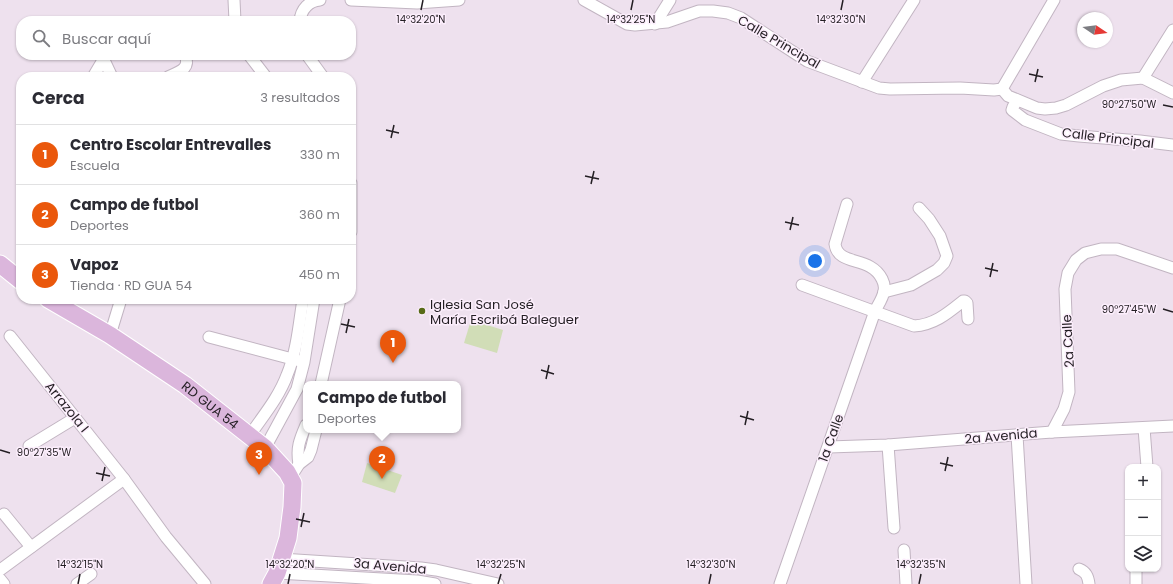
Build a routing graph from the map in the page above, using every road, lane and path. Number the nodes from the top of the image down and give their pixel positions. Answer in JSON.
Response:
{"nodes":[{"id":1,"x":234,"y":0,"type":"edge"},
{"id":2,"x":320,"y":0,"type":"edge"},
{"id":3,"x":352,"y":0,"type":"edge"},
{"id":4,"x":459,"y":0,"type":"edge"},
{"id":5,"x":584,"y":0,"type":"edge"},
{"id":6,"x":670,"y":0,"type":"edge"},
{"id":7,"x":914,"y":0,"type":"edge"},
{"id":8,"x":1054,"y":0,"type":"edge"},
{"id":9,"x":234,"y":16,"type":"edge"},
{"id":10,"x":301,"y":16,"type":"edge"},
{"id":11,"x":655,"y":24,"type":"junction"},
{"id":12,"x":1173,"y":30,"type":"edge"},
{"id":13,"x":103,"y":60,"type":"edge"},
{"id":14,"x":106,"y":60,"type":"edge"},
{"id":15,"x":186,"y":60,"type":"edge"},
{"id":16,"x":253,"y":60,"type":"edge"},
{"id":17,"x":311,"y":60,"type":"edge"},
{"id":18,"x":96,"y":72,"type":"edge"},
{"id":19,"x":110,"y":72,"type":"edge"},
{"id":20,"x":177,"y":72,"type":"edge"},
{"id":21,"x":261,"y":72,"type":"edge"},
{"id":22,"x":319,"y":72,"type":"edge"},
{"id":23,"x":1143,"y":78,"type":"junction"},
{"id":24,"x":862,"y":82,"type":"junction"},
{"id":25,"x":1002,"y":88,"type":"junction"},
{"id":26,"x":1173,"y":93,"type":"edge"},
{"id":27,"x":1017,"y":100,"type":"junction"},
{"id":28,"x":1173,"y":146,"type":"edge"},
{"id":29,"x":847,"y":204,"type":"dead end"},
{"id":30,"x":919,"y":208,"type":"dead end"},
{"id":31,"x":0,"y":264,"type":"edge"},
{"id":32,"x":1173,"y":268,"type":"edge"},
{"id":33,"x":16,"y":277,"type":"edge"},
{"id":34,"x":802,"y":285,"type":"dead end"},
{"id":35,"x":884,"y":292,"type":"junction"},
{"id":36,"x":57,"y":304,"type":"edge"},
{"id":37,"x":119,"y":304,"type":"edge"},
{"id":38,"x":302,"y":304,"type":"edge"},
{"id":39,"x":313,"y":304,"type":"edge"},
{"id":40,"x":339,"y":304,"type":"edge"},
{"id":41,"x":875,"y":311,"type":"junction"},
{"id":42,"x":968,"y":319,"type":"dead end"},
{"id":43,"x":110,"y":335,"type":"junction"},
{"id":44,"x":10,"y":336,"type":"dead end"},
{"id":45,"x":209,"y":337,"type":"dead end"},
{"id":46,"x":293,"y":358,"type":"junction"},
{"id":47,"x":304,"y":362,"type":"junction"},
{"id":48,"x":322,"y":381,"type":"edge"},
{"id":49,"x":75,"y":418,"type":"junction"},
{"id":50,"x":1173,"y":426,"type":"edge"},
{"id":51,"x":1144,"y":428,"type":"junction"},
{"id":52,"x":1052,"y":432,"type":"junction"},
{"id":53,"x":303,"y":433,"type":"edge"},
{"id":54,"x":315,"y":433,"type":"edge"},
{"id":55,"x":1017,"y":435,"type":"junction"},
{"id":56,"x":250,"y":436,"type":"junction"},
{"id":57,"x":888,"y":445,"type":"junction"},
{"id":58,"x":29,"y":446,"type":"dead end"},
{"id":59,"x":829,"y":447,"type":"junction"},
{"id":60,"x":265,"y":448,"type":"junction"},
{"id":61,"x":1147,"y":464,"type":"edge"},
{"id":62,"x":295,"y":471,"type":"junction"},
{"id":63,"x":124,"y":479,"type":"junction"},
{"id":64,"x":4,"y":514,"type":"dead end"},
{"id":65,"x":894,"y":528,"type":"dead end"},
{"id":66,"x":31,"y":547,"type":"junction"},
{"id":67,"x":904,"y":550,"type":"dead end"},
{"id":68,"x":1079,"y":569,"type":"dead end"},
{"id":69,"x":0,"y":570,"type":"edge"},
{"id":70,"x":276,"y":572,"type":"edge"},
{"id":71,"x":1136,"y":572,"type":"edge"},
{"id":72,"x":91,"y":574,"type":"dead end"},
{"id":73,"x":0,"y":580,"type":"edge"},
{"id":74,"x":398,"y":582,"type":"edge"},
{"id":75,"x":4,"y":584,"type":"edge"},
{"id":76,"x":77,"y":584,"type":"edge"},
{"id":77,"x":205,"y":584,"type":"edge"},
{"id":78,"x":435,"y":584,"type":"edge"},
{"id":79,"x":498,"y":584,"type":"edge"},
{"id":80,"x":780,"y":584,"type":"edge"},
{"id":81,"x":906,"y":584,"type":"edge"},
{"id":82,"x":1026,"y":584,"type":"edge"},
{"id":83,"x":1088,"y":584,"type":"edge"},
{"id":84,"x":1136,"y":584,"type":"edge"}],
"edges":[{"from":1,"to":9,"type":"street"},
{"from":2,"to":10,"type":"street"},
{"from":3,"to":4,"type":"street"},
{"from":5,"to":11,"type":"street","name":"Calle Principal"},
{"from":6,"to":11,"type":"street"},
{"from":7,"to":24,"type":"street"},
{"from":8,"to":25,"type":"street"},
{"from":11,"to":24,"type":"street","name":"Calle Principal"},
{"from":12,"to":23,"type":"street"},
{"from":13,"to":18,"type":"street"},
{"from":14,"to":19,"type":"street"},
{"from":15,"to":20,"type":"street"},
{"from":16,"to":21,"type":"street"},
{"from":17,"to":22,"type":"street"},
{"from":23,"to":26,"type":"street"},
{"from":23,"to":27,"type":"street"},
{"from":24,"to":25,"type":"street","name":"Calle Principal"},
{"from":25,"to":27,"type":"street"},
{"from":27,"to":28,"type":"street","name":"Calle Principal"},
{"from":29,"to":35,"type":"street"},
{"from":30,"to":35,"type":"street"},
{"from":31,"to":33,"type":"main road"},
{"from":32,"to":52,"type":"street","name":"2a Calle"},
{"from":34,"to":41,"type":"street"},
{"from":35,"to":41,"type":"street","name":"1a Calle"},
{"from":36,"to":43,"type":"main road","name":"RD GUA 54"},
{"from":37,"to":43,"type":"street"},
{"from":38,"to":46,"type":"street"},
{"from":39,"to":47,"type":"street"},
{"from":40,"to":48,"type":"street"},
{"from":41,"to":42,"type":"street"},
{"from":41,"to":59,"type":"street","name":"1a Calle"},
{"from":43,"to":56,"type":"main road","name":"RD GUA 54"},
{"from":44,"to":49,"type":"street","name":"Arrazola I"},
{"from":45,"to":46,"type":"street"},
{"from":46,"to":47,"type":"street"},
{"from":46,"to":56,"type":"street"},
{"from":47,"to":60,"type":"street"},
{"from":49,"to":58,"type":"street"},
{"from":49,"to":63,"type":"street","name":"Arrazola I"},
{"from":50,"to":51,"type":"street","name":"2a Avenida"},
{"from":51,"to":52,"type":"street","name":"2a Avenida"},
{"from":51,"to":61,"type":"street"},
{"from":52,"to":55,"type":"street","name":"2a Avenida"},
{"from":53,"to":62,"type":"street"},
{"from":54,"to":62,"type":"street"},
{"from":55,"to":57,"type":"street","name":"2a Avenida"},
{"from":55,"to":82,"type":"street"},
{"from":56,"to":60,"type":"main road","name":"RD GUA 54"},
{"from":57,"to":59,"type":"street","name":"2a Avenida"},
{"from":57,"to":65,"type":"street"},
{"from":59,"to":80,"type":"street","name":"1a Calle"},
{"from":60,"to":62,"type":"main road","name":"RD GUA 54"},
{"from":62,"to":70,"type":"main road"},
{"from":63,"to":66,"type":"street"},
{"from":63,"to":77,"type":"street","name":"Arrazola I"},
{"from":64,"to":66,"type":"street"},
{"from":66,"to":69,"type":"street"},
{"from":67,"to":81,"type":"street"},
{"from":68,"to":83,"type":"street"},
{"from":70,"to":74,"type":"street","name":"3a Avenida"},
{"from":70,"to":79,"type":"street","name":"3a Avenida"},
{"from":71,"to":84,"type":"street"},
{"from":72,"to":76,"type":"street"},
{"from":73,"to":75,"type":"street"},
{"from":74,"to":78,"type":"street","name":"3a Avenida"}]}
